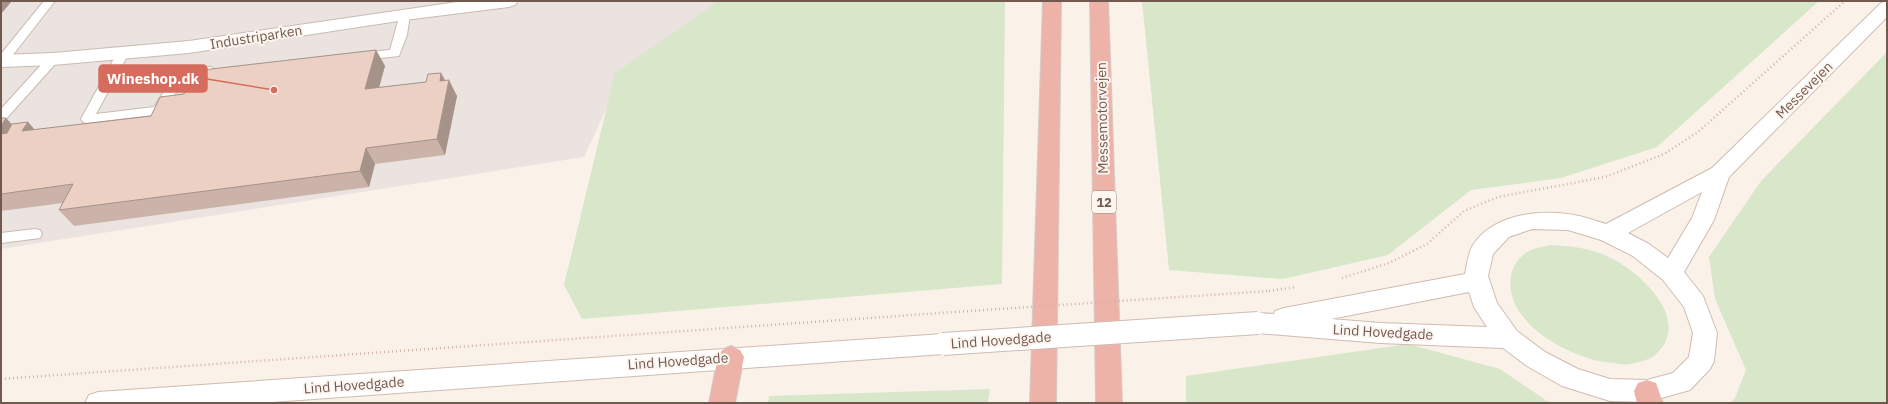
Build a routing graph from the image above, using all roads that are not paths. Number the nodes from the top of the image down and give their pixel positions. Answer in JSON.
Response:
{"nodes":[{"id":1,"x":50,"y":1,"type":"edge"},
{"id":2,"x":509,"y":1,"type":"edge"},
{"id":3,"x":1052,"y":1,"type":"edge"},
{"id":4,"x":1100,"y":1,"type":"edge"},
{"id":5,"x":1887,"y":7,"type":"edge"},
{"id":6,"x":404,"y":14,"type":"junction"},
{"id":7,"x":123,"y":53,"type":"junction"},
{"id":8,"x":348,"y":57,"type":"edge"},
{"id":9,"x":53,"y":59,"type":"junction"},
{"id":10,"x":1,"y":61,"type":"edge"},
{"id":11,"x":222,"y":70,"type":"edge"},
{"id":12,"x":1,"y":117,"type":"edge"},
{"id":13,"x":1720,"y":173,"type":"junction"},
{"id":14,"x":1608,"y":233,"type":"junction"},
{"id":15,"x":35,"y":234,"type":"dead end"},
{"id":16,"x":1,"y":238,"type":"edge"},
{"id":17,"x":1671,"y":273,"type":"junction"},
{"id":18,"x":1478,"y":281,"type":"junction"},
{"id":19,"x":1258,"y":323,"type":"junction"},
{"id":20,"x":1508,"y":338,"type":"junction"},
{"id":21,"x":731,"y":358,"type":"junction"},
{"id":22,"x":1649,"y":397,"type":"edge"},
{"id":23,"x":98,"y":403,"type":"edge"},
{"id":24,"x":722,"y":403,"type":"edge"},
{"id":25,"x":1043,"y":403,"type":"edge"},
{"id":26,"x":1109,"y":403,"type":"edge"}],
"edges":[{"from":1,"to":10,"type":"lane"},
{"from":2,"to":6,"type":"main road","name":"Industriparken"},
{"from":3,"to":25,"type":"highway"},
{"from":4,"to":26,"type":"highway","name":"Messemotorvejen","number":"12"},
{"from":5,"to":13,"type":"main road","name":"Messevejen"},
{"from":6,"to":7,"type":"main road","name":"Industriparken"},
{"from":6,"to":8,"type":"lane"},
{"from":7,"to":9,"type":"main road","name":"Industriparken"},
{"from":7,"to":11,"type":"lane"},
{"from":9,"to":10,"type":"main road","name":"Industriparken"},
{"from":9,"to":12,"type":"lane"},
{"from":13,"to":14,"type":"main road","name":"Messevejen"},
{"from":13,"to":17,"type":"main road","name":"Messevejen"},
{"from":14,"to":17,"type":"main road"},
{"from":14,"to":18,"type":"main road"},
{"from":15,"to":16,"type":"lane"},
{"from":17,"to":22,"type":"main road"},
{"from":18,"to":19,"type":"main road","name":"Lind Hovedgade"},
{"from":18,"to":20,"type":"main road"},
{"from":19,"to":20,"type":"main road","name":"Lind Hovedgade"},
{"from":19,"to":21,"type":"main road","name":"Lind Hovedgade","bridge":true},
{"from":20,"to":22,"type":"main road"},
{"from":21,"to":23,"type":"main road","name":"Lind Hovedgade"},
{"from":21,"to":24,"type":"highway"}]}
